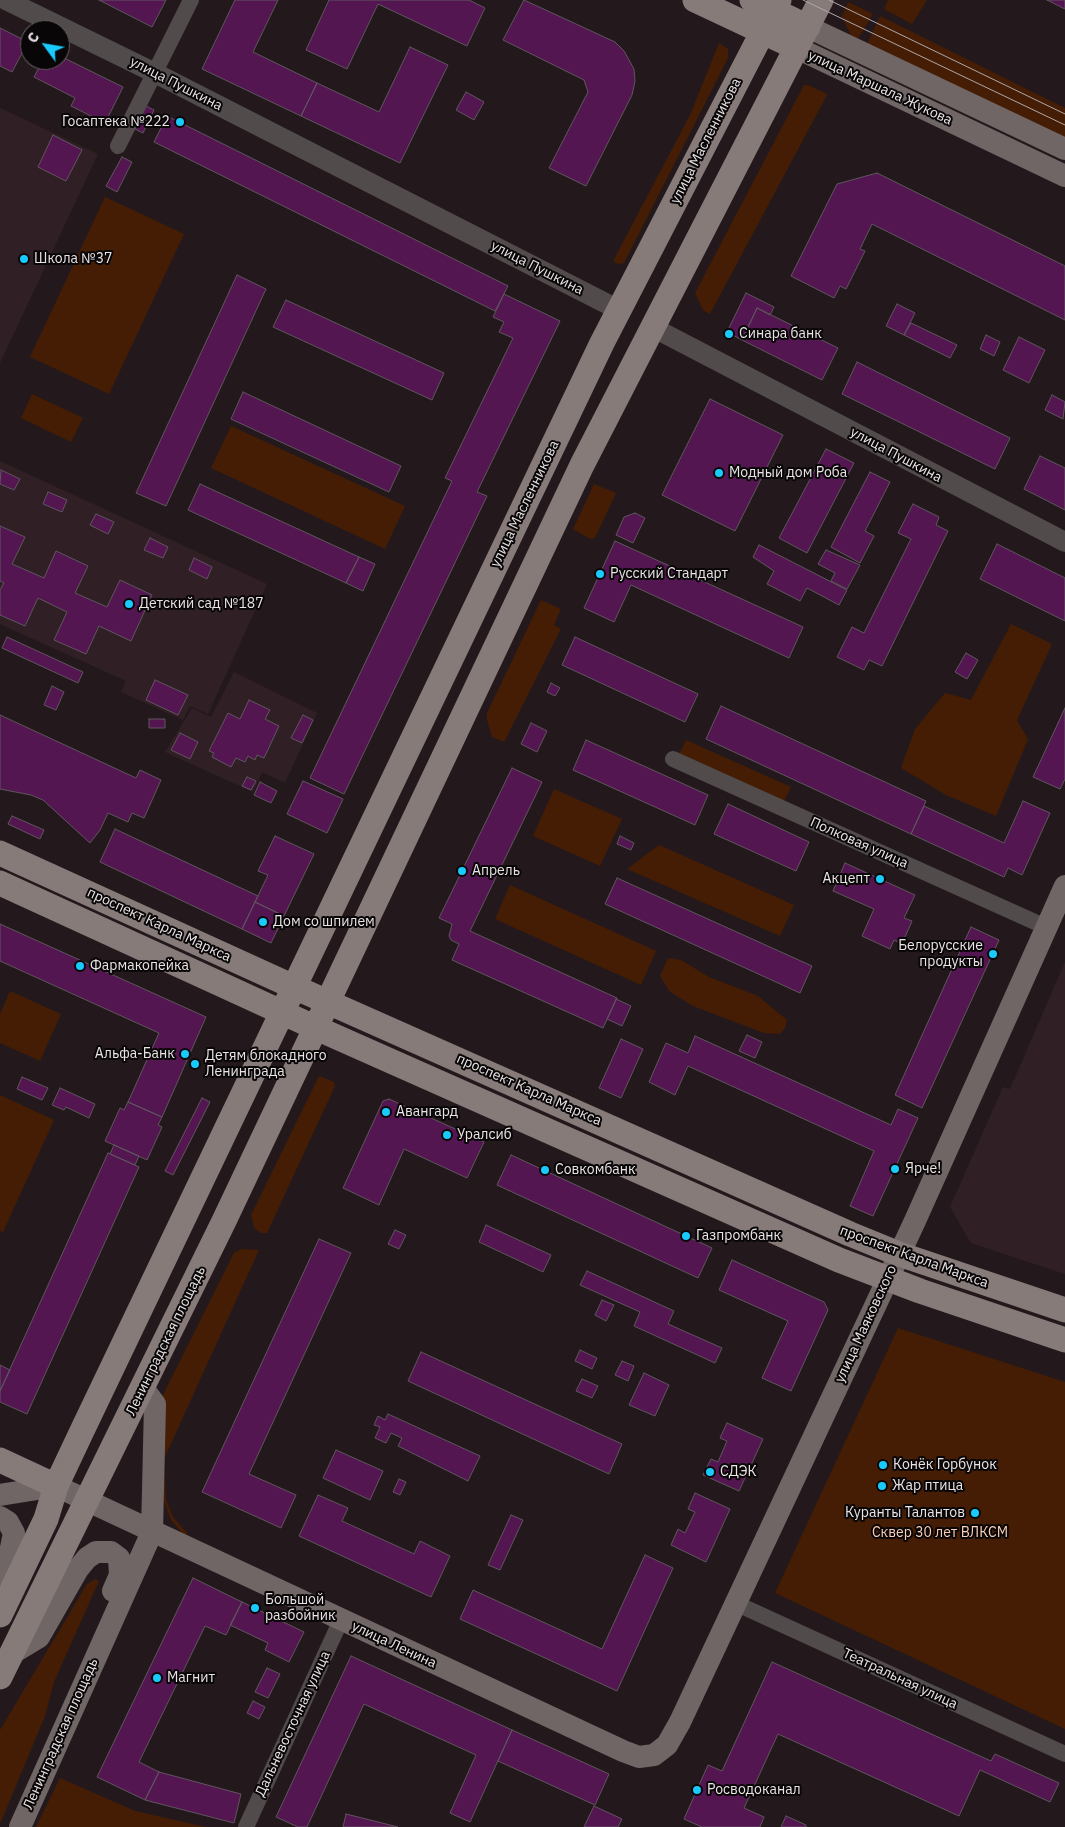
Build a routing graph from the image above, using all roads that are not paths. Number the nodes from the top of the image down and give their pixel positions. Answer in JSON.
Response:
{"nodes":[{"id":1,"x":6,"y":0,"type":"edge"},
{"id":2,"x":191,"y":0,"type":"edge"},
{"id":3,"x":695,"y":0,"type":"edge"},
{"id":4,"x":821,"y":0,"type":"edge"},
{"id":5,"x":768,"y":3,"type":"edge"},
{"id":6,"x":762,"y":32,"type":"junction"},
{"id":7,"x":802,"y":37,"type":"junction"},
{"id":8,"x":155,"y":73,"type":"junction"},
{"id":9,"x":118,"y":146,"type":"dead end"},
{"id":10,"x":1065,"y":149,"type":"edge"},
{"id":11,"x":1065,"y":176,"type":"edge"},
{"id":12,"x":665,"y":221,"type":"junction"},
{"id":13,"x":698,"y":238,"type":"junction"},
{"id":14,"x":619,"y":310,"type":"junction"},
{"id":15,"x":652,"y":327,"type":"junction"},
{"id":16,"x":1065,"y":542,"type":"edge"},
{"id":17,"x":673,"y":760,"type":"dead end"},
{"id":18,"x":0,"y":853,"type":"edge"},
{"id":19,"x":0,"y":883,"type":"edge"},
{"id":20,"x":1065,"y":886,"type":"edge"},
{"id":21,"x":1046,"y":927,"type":"junction"},
{"id":22,"x":294,"y":987,"type":"junction"},
{"id":23,"x":326,"y":1001,"type":"junction"},
{"id":24,"x":282,"y":1013,"type":"junction"},
{"id":25,"x":314,"y":1027,"type":"junction"},
{"id":26,"x":899,"y":1254,"type":"junction"},
{"id":27,"x":887,"y":1279,"type":"junction"},
{"id":28,"x":1065,"y":1310,"type":"edge"},
{"id":29,"x":1065,"y":1340,"type":"edge"},
{"id":30,"x":143,"y":1388,"type":"junction"},
{"id":31,"x":0,"y":1460,"type":"edge"},
{"id":32,"x":56,"y":1486,"type":"junction"},
{"id":33,"x":0,"y":1495,"type":"edge"},
{"id":34,"x":88,"y":1502,"type":"junction"},
{"id":35,"x":0,"y":1517,"type":"edge"},
{"id":36,"x":152,"y":1532,"type":"junction"},
{"id":37,"x":0,"y":1574,"type":"edge"},
{"id":38,"x":735,"y":1603,"type":"junction"},
{"id":39,"x":0,"y":1615,"type":"edge"},
{"id":40,"x":341,"y":1620,"type":"junction"},
{"id":41,"x":11,"y":1654,"type":"junction"},
{"id":42,"x":0,"y":1677,"type":"edge"},
{"id":43,"x":70,"y":1715,"type":"junction"},
{"id":44,"x":1065,"y":1754,"type":"edge"},
{"id":45,"x":654,"y":1755,"type":"joint"},
{"id":46,"x":20,"y":1827,"type":"edge"},
{"id":47,"x":246,"y":1827,"type":"edge"}],
"edges":[{"from":1,"to":8,"type":"street","name":"улица Пушкина"},
{"from":2,"to":8,"type":"street"},
{"from":3,"to":6,"type":"main road","name":"улица Маршала Жукова"},
{"from":4,"to":7,"type":"main road"},
{"from":5,"to":6,"type":"main road","name":"улица Масленникова"},
{"from":5,"to":7,"type":"main road","name":"улица Маршала Жукова"},
{"from":6,"to":7,"type":"main road","name":"улица Маршала Жукова"},
{"from":6,"to":12,"type":"main road","name":"улица Масленникова"},
{"from":7,"to":10,"type":"main road","name":"улица Маршала Жукова"},
{"from":7,"to":11,"type":"main road","name":"улица Маршала Жукова"},
{"from":7,"to":13,"type":"main road"},
{"from":8,"to":9,"type":"street"},
{"from":8,"to":14,"type":"street","name":"улица Пушкина"},
{"from":12,"to":13,"type":"main road"},
{"from":12,"to":14,"type":"main road","name":"улица Масленникова"},
{"from":13,"to":15,"type":"main road"},
{"from":14,"to":15,"type":"main road","name":"улица Пушкина"},
{"from":14,"to":22,"type":"main road","name":"улица Масленникова"},
{"from":15,"to":16,"type":"street","name":"улица Пушкина"},
{"from":15,"to":23,"type":"main road"},
{"from":17,"to":21,"type":"street","name":"Полковая улица"},
{"from":18,"to":22,"type":"main road","name":"проспект Карла Маркса"},
{"from":19,"to":24,"type":"main road","name":"проспект Карла Маркса"},
{"from":20,"to":21,"type":"main road","name":"улица Маяковского"},
{"from":21,"to":26,"type":"main road","name":"улица Маяковского"},
{"from":22,"to":23,"type":"main road","name":"проспект Карла Маркса"},
{"from":22,"to":24,"type":"main road","name":"улица Масленникова"},
{"from":23,"to":25,"type":"main road","name":"Ленинградская площадь"},
{"from":23,"to":26,"type":"main road","name":"проспект Карла Маркса"},
{"from":24,"to":25,"type":"main road","name":"проспект Карла Маркса"},
{"from":24,"to":32,"type":"main road"},
{"from":25,"to":27,"type":"main road","name":"проспект Карла Маркса"},
{"from":25,"to":30,"type":"main road","name":"Ленинградская площадь"},
{"from":26,"to":27,"type":"main road","name":"улица Маяковского"},
{"from":26,"to":28,"type":"main road","name":"проспект Карла Маркса"},
{"from":27,"to":29,"type":"main road","name":"проспект Карла Маркса"},
{"from":27,"to":38,"type":"main road","name":"улица Маяковского"},
{"from":30,"to":34,"type":"main road","name":"Ленинградская площадь"},
{"from":30,"to":36,"type":"main road"},
{"from":31,"to":32,"type":"main road","name":"улица Ленина"},
{"from":32,"to":33,"type":"main road"},
{"from":32,"to":34,"type":"main road","name":"улица Ленина"},
{"from":32,"to":39,"type":"main road"},
{"from":34,"to":36,"type":"main road","name":"улица Ленина"},
{"from":34,"to":41,"type":"main road","name":"Ленинградская площадь"},
{"from":35,"to":37,"type":"main road"},
{"from":36,"to":40,"type":"main road","name":"улица Ленина"},
{"from":36,"to":43,"type":"main road","name":"Ленинградская площадь"},
{"from":38,"to":44,"type":"street","name":"Театральная улица"},
{"from":38,"to":45,"type":"main road","name":"улица Маяковского"},
{"from":40,"to":45,"type":"main road","name":"улица Ленина"},
{"from":40,"to":47,"type":"street","name":"Дальневосточная улица"},
{"from":41,"to":42,"type":"main road","name":"Ленинградская площадь"},
{"from":41,"to":43,"type":"main road"},
{"from":43,"to":46,"type":"main road","name":"Ленинградская площадь"}]}
